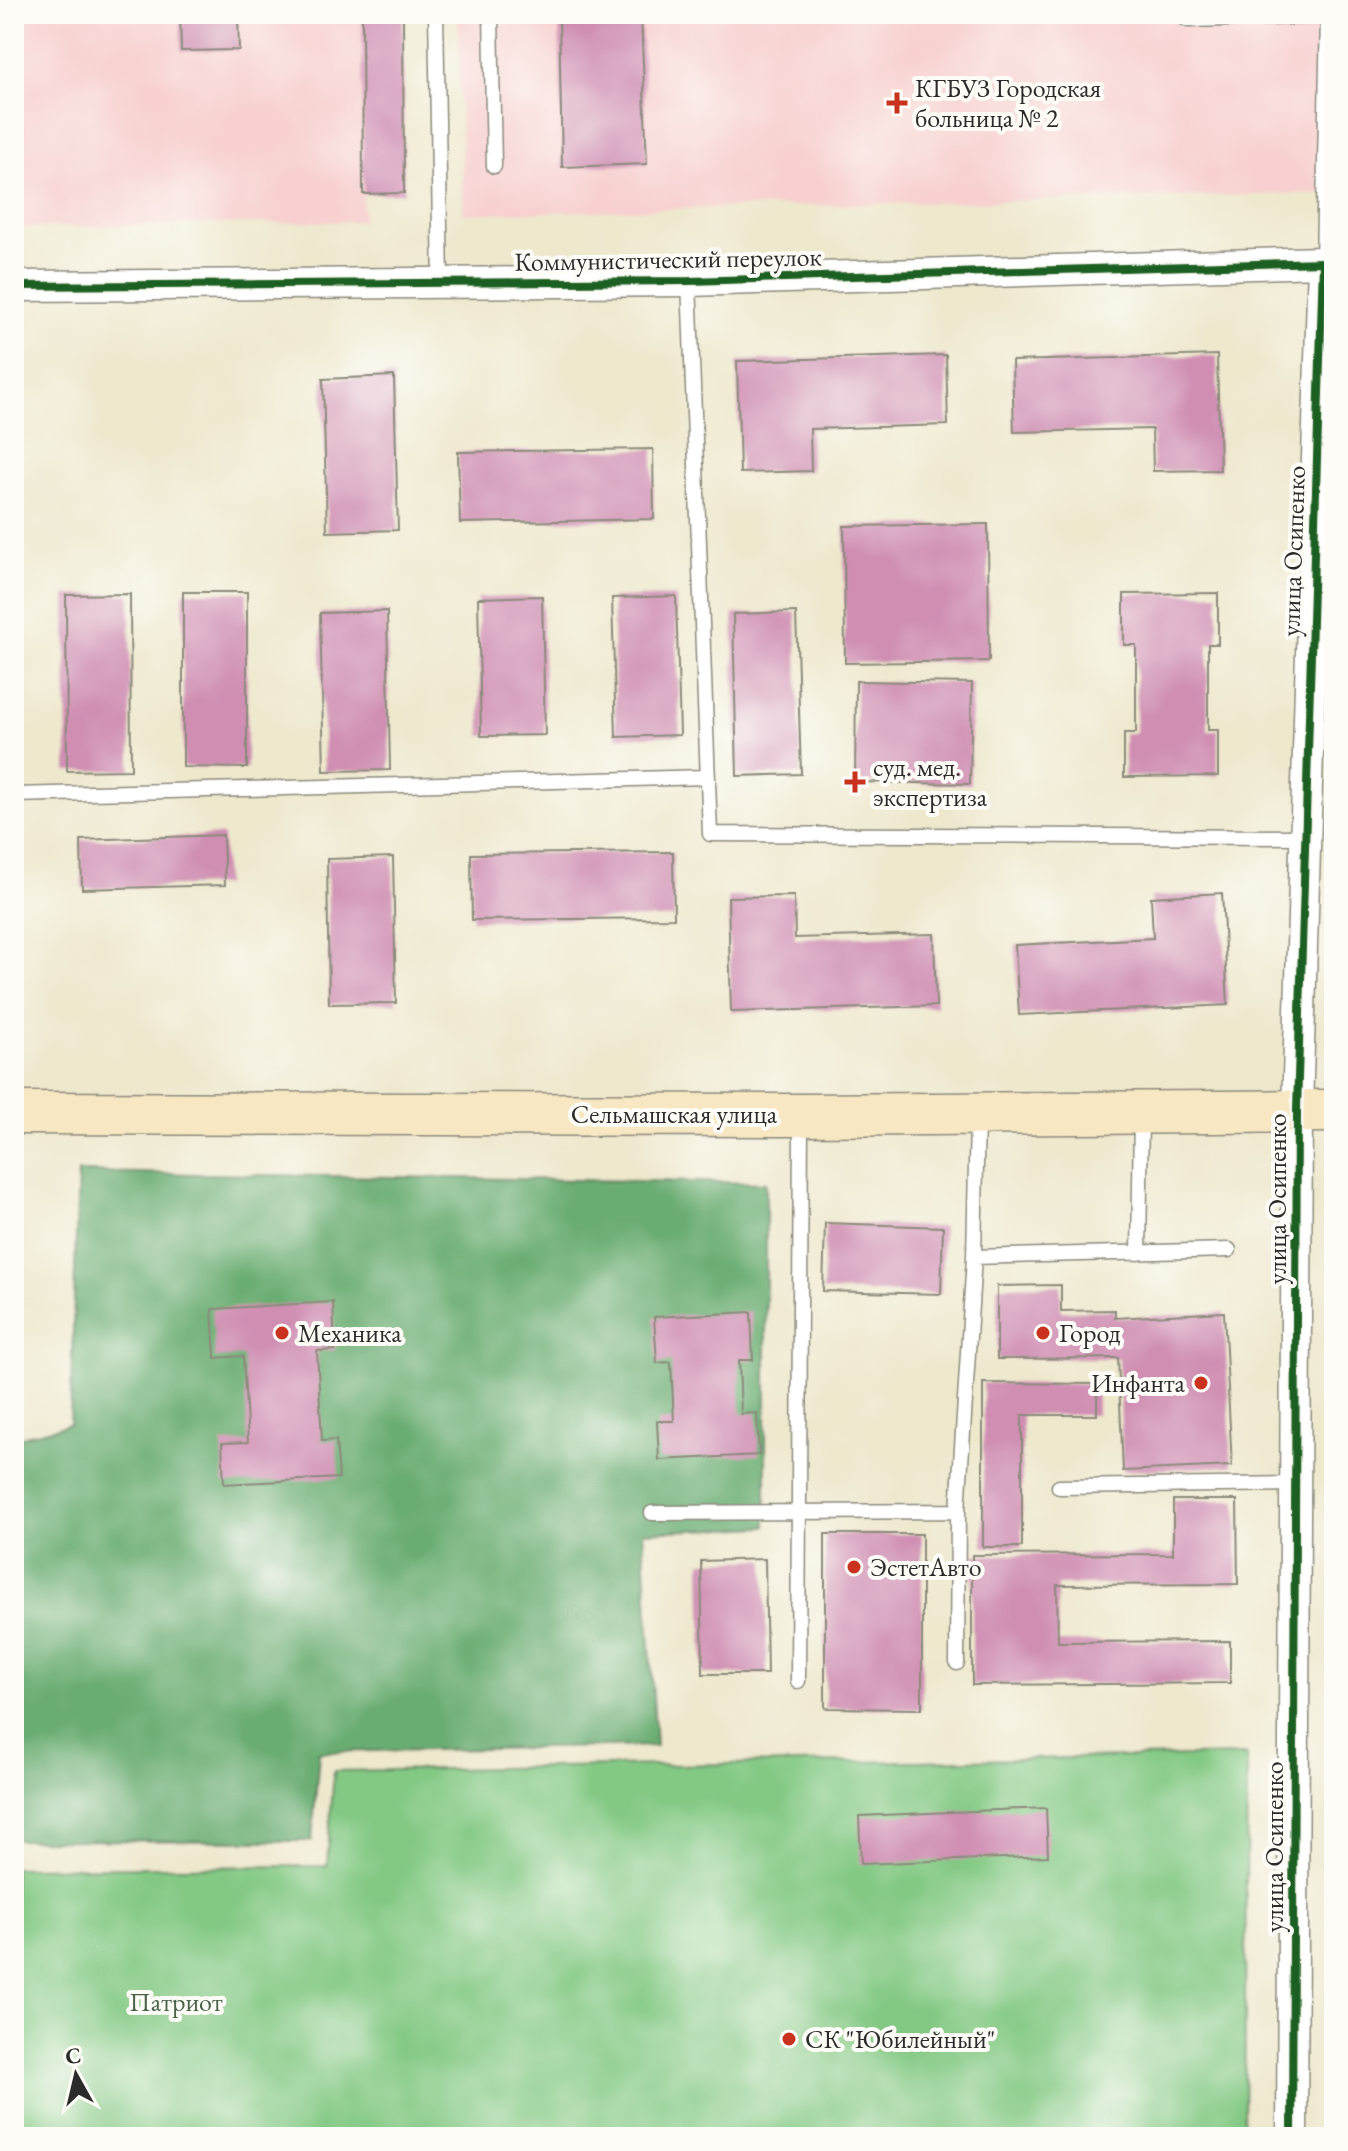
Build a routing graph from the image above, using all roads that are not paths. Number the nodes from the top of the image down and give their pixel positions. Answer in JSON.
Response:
{"nodes":[{"id":1,"x":436,"y":14,"type":"edge"},
{"id":2,"x":491,"y":14,"type":"edge"},
{"id":3,"x":1179,"y":14,"type":"edge"},
{"id":4,"x":1330,"y":16,"type":"edge"},
{"id":5,"x":494,"y":166,"type":"dead end"},
{"id":6,"x":1323,"y":262,"type":"junction"},
{"id":7,"x":689,"y":281,"type":"junction"},
{"id":8,"x":441,"y":282,"type":"junction"},
{"id":9,"x":14,"y":286,"type":"edge"},
{"id":10,"x":708,"y":777,"type":"junction"},
{"id":11,"x":14,"y":795,"type":"edge"},
{"id":12,"x":1304,"y":837,"type":"junction"},
{"id":13,"x":1141,"y":1110,"type":"junction"},
{"id":14,"x":1316,"y":1110,"type":"edge"},
{"id":15,"x":14,"y":1113,"type":"edge"},
{"id":16,"x":977,"y":1113,"type":"junction"},
{"id":17,"x":801,"y":1115,"type":"junction"},
{"id":18,"x":1229,"y":1250,"type":"dead end"},
{"id":19,"x":1139,"y":1253,"type":"junction"},
{"id":20,"x":974,"y":1257,"type":"junction"},
{"id":21,"x":1296,"y":1484,"type":"junction"},
{"id":22,"x":1059,"y":1487,"type":"dead end"},
{"id":23,"x":958,"y":1511,"type":"junction"},
{"id":24,"x":799,"y":1512,"type":"junction"},
{"id":25,"x":652,"y":1513,"type":"dead end"},
{"id":26,"x":957,"y":1663,"type":"dead end"},
{"id":27,"x":798,"y":1681,"type":"dead end"},
{"id":28,"x":1292,"y":2137,"type":"edge"}],
"edges":[{"from":1,"to":8,"type":"lane"},
{"from":2,"to":5,"type":"lane"},
{"from":3,"to":4,"type":"lane"},
{"from":4,"to":6,"type":"lane"},
{"from":6,"to":7,"type":"street","name":"Коммунистический переулок"},
{"from":6,"to":12,"type":"street","name":"улица Осипенко"},
{"from":7,"to":8,"type":"street","name":"Коммунистический переулок"},
{"from":7,"to":10,"type":"lane"},
{"from":8,"to":9,"type":"street","name":"Коммунистический переулок"},
{"from":10,"to":11,"type":"lane"},
{"from":10,"to":12,"type":"lane"},
{"from":12,"to":14,"type":"street","name":"улица Осипенко"},
{"from":13,"to":14,"type":"main road","name":"Сельмашская улица"},
{"from":13,"to":16,"type":"main road","name":"Сельмашская улица"},
{"from":13,"to":19,"type":"lane"},
{"from":14,"to":21,"type":"street","name":"улица Осипенко"},
{"from":15,"to":17,"type":"main road","name":"Сельмашская улица"},
{"from":16,"to":17,"type":"main road","name":"Сельмашская улица"},
{"from":16,"to":20,"type":"lane"},
{"from":17,"to":24,"type":"lane"},
{"from":18,"to":19,"type":"lane"},
{"from":19,"to":20,"type":"lane"},
{"from":20,"to":23,"type":"lane"},
{"from":21,"to":22,"type":"lane"},
{"from":21,"to":28,"type":"street","name":"улица Осипенко"},
{"from":23,"to":24,"type":"lane"},
{"from":23,"to":26,"type":"lane"},
{"from":24,"to":25,"type":"lane"},
{"from":24,"to":27,"type":"lane"}]}
